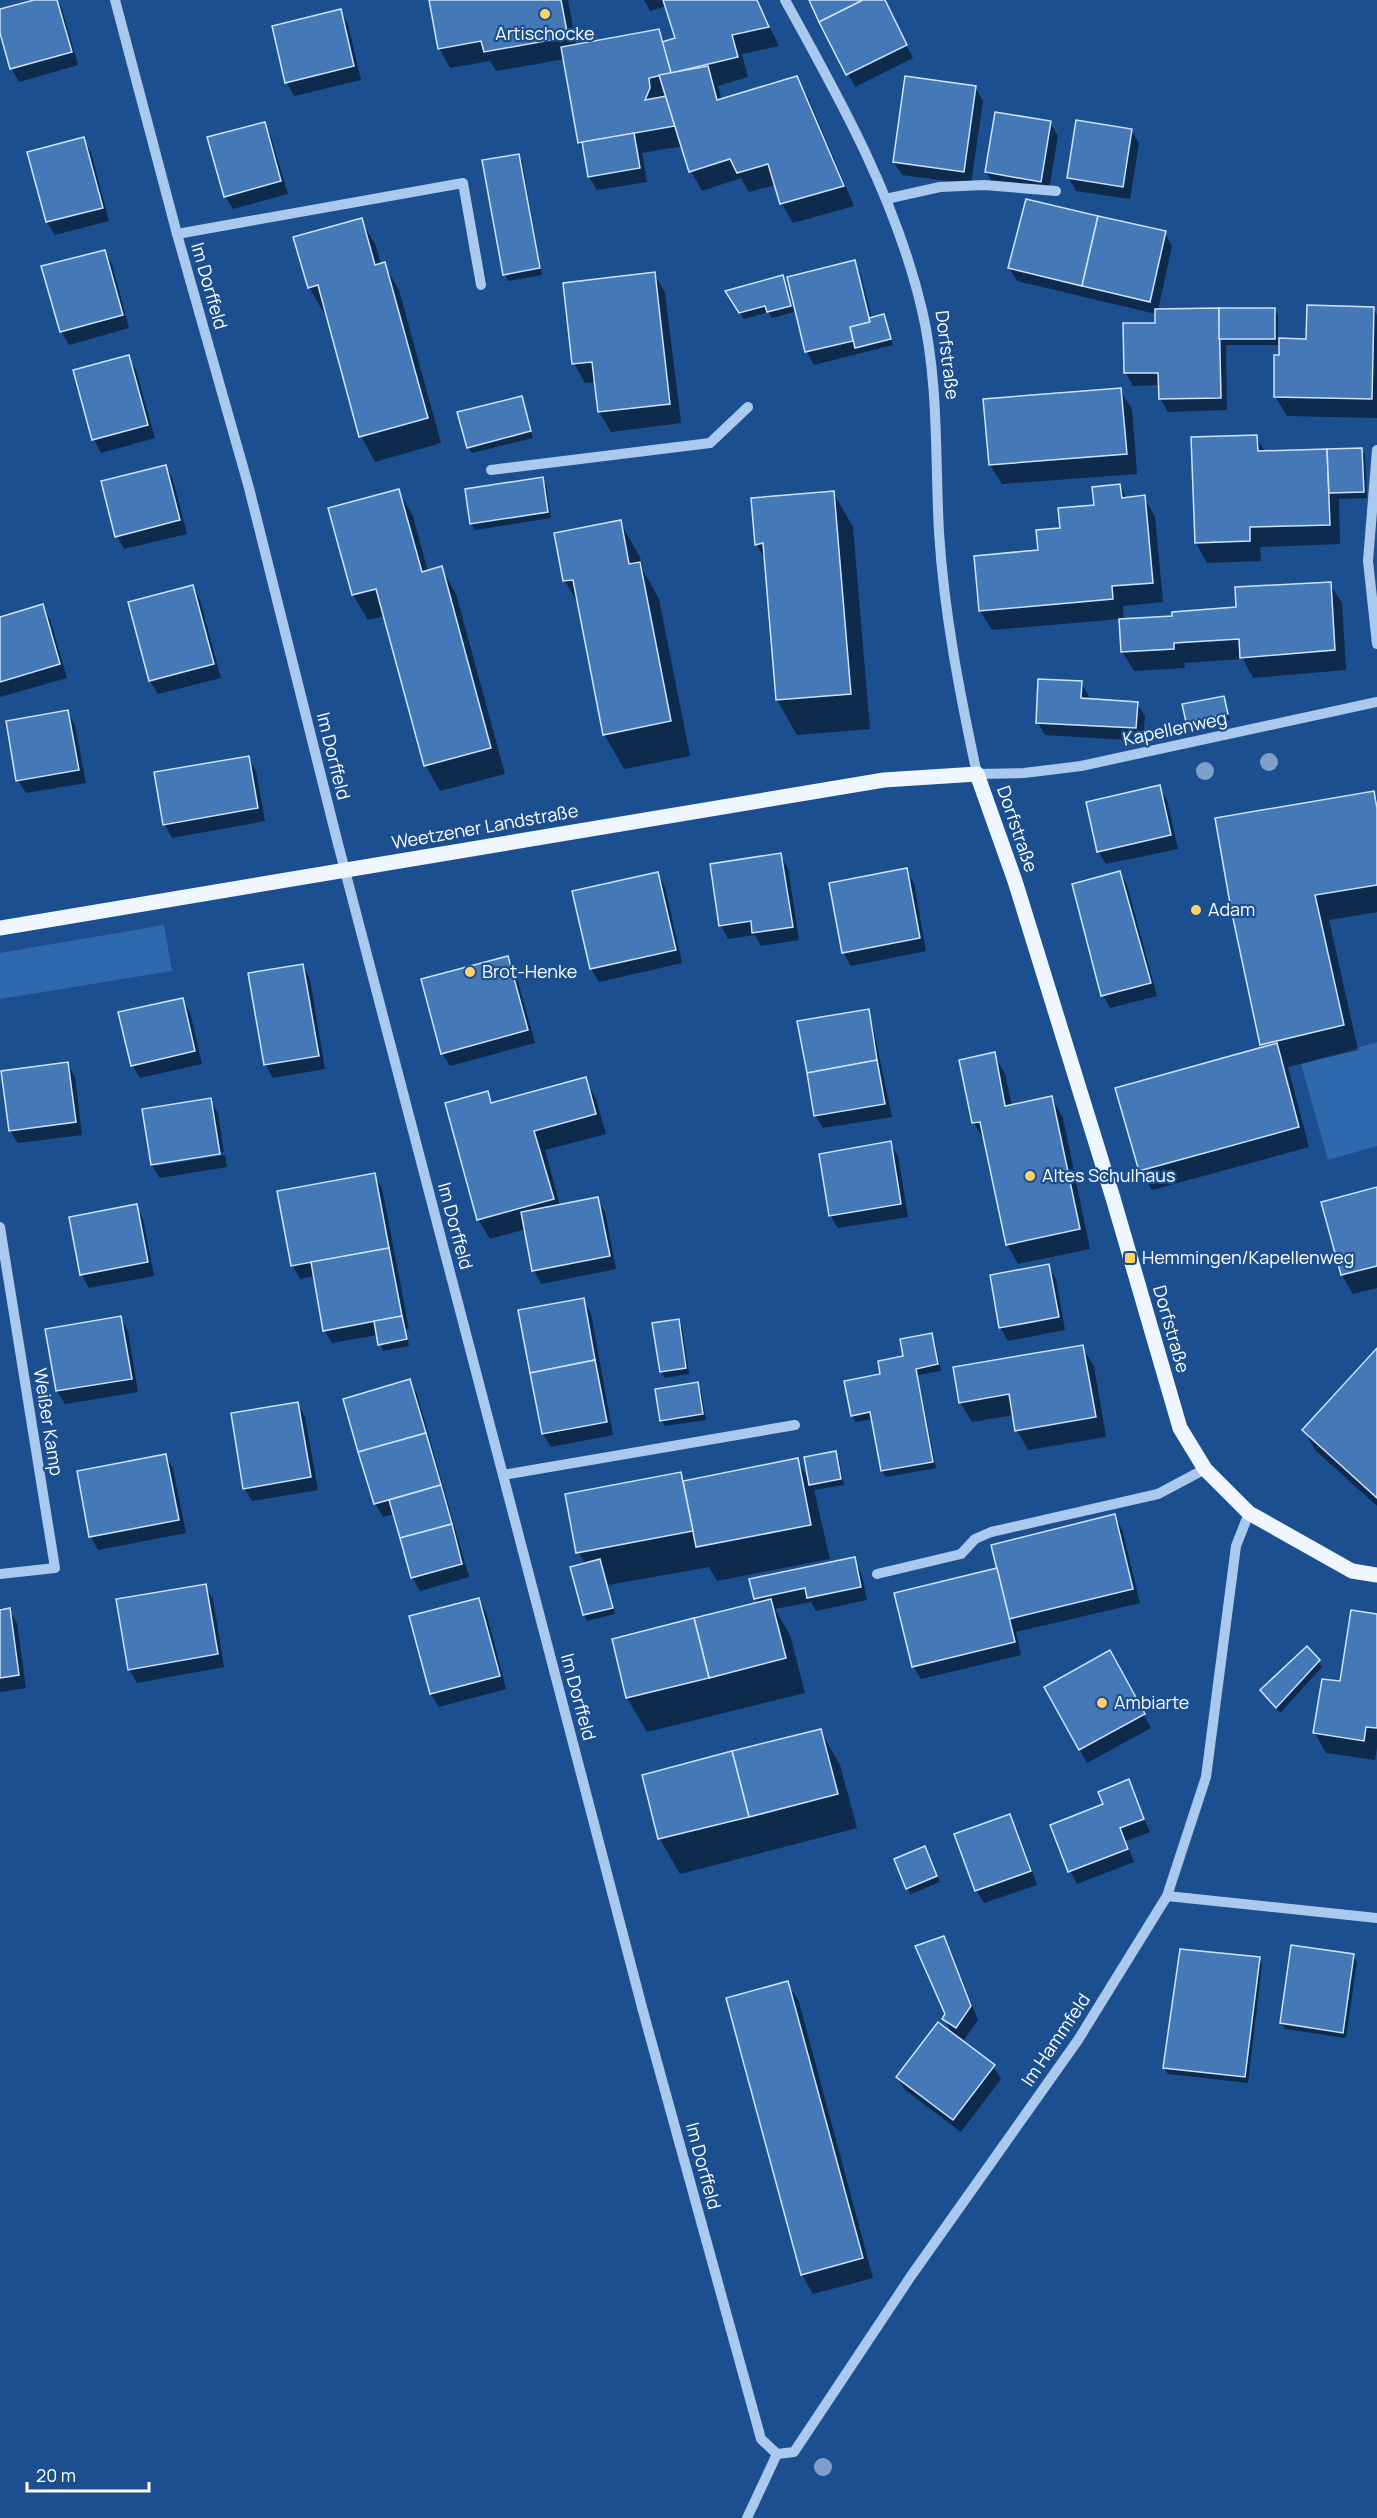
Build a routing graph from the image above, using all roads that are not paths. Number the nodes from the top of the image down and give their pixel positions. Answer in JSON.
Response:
{"nodes":[{"id":1,"x":115,"y":0,"type":"edge"},
{"id":2,"x":785,"y":0,"type":"edge"},
{"id":3,"x":1056,"y":191,"type":"dead end"},
{"id":4,"x":886,"y":199,"type":"junction"},
{"id":5,"x":177,"y":234,"type":"junction"},
{"id":6,"x":481,"y":285,"type":"dead end"},
{"id":7,"x":748,"y":407,"type":"dead end"},
{"id":8,"x":1377,"y":450,"type":"edge"},
{"id":9,"x":491,"y":471,"type":"dead end"},
{"id":10,"x":1377,"y":644,"type":"edge"},
{"id":11,"x":1377,"y":702,"type":"edge"},
{"id":12,"x":977,"y":774,"type":"junction"},
{"id":13,"x":346,"y":870,"type":"junction"},
{"id":14,"x":0,"y":928,"type":"edge"},
{"id":15,"x":0,"y":1227,"type":"edge"},
{"id":16,"x":795,"y":1425,"type":"dead end"},
{"id":17,"x":1205,"y":1469,"type":"junction"},
{"id":18,"x":503,"y":1475,"type":"junction"},
{"id":19,"x":1249,"y":1513,"type":"junction"},
{"id":20,"x":0,"y":1574,"type":"edge"},
{"id":21,"x":877,"y":1574,"type":"dead end"},
{"id":22,"x":1377,"y":1575,"type":"edge"},
{"id":23,"x":1167,"y":1896,"type":"junction"},
{"id":24,"x":1377,"y":1918,"type":"edge"},
{"id":25,"x":777,"y":2454,"type":"junction"},
{"id":26,"x":747,"y":2518,"type":"edge"}],
"edges":[{"from":1,"to":5,"type":"street","name":"Im Dorffeld"},
{"from":2,"to":4,"type":"street","name":"Dorfstraße"},
{"from":3,"to":4,"type":"street"},
{"from":4,"to":12,"type":"street","name":"Dorfstraße"},
{"from":5,"to":6,"type":"street"},
{"from":5,"to":13,"type":"street","name":"Im Dorffeld"},
{"from":7,"to":9,"type":"street"},
{"from":8,"to":10,"type":"street"},
{"from":11,"to":12,"type":"street","name":"Kapellenweg"},
{"from":12,"to":13,"type":"main road","name":"Weetzener Landstraße"},
{"from":12,"to":17,"type":"main road","name":"Dorfstraße"},
{"from":13,"to":14,"type":"main road","name":"Weetzener Landstraße"},
{"from":13,"to":18,"type":"street","name":"Im Dorffeld"},
{"from":15,"to":20,"type":"street","name":"Weißer Kamp"},
{"from":16,"to":18,"type":"street"},
{"from":17,"to":19,"type":"main road","name":"Dorfstraße"},
{"from":17,"to":21,"type":"street"},
{"from":18,"to":25,"type":"street","name":"Im Dorffeld"},
{"from":19,"to":22,"type":"main road","name":"Dorfstraße"},
{"from":19,"to":23,"type":"street","name":"Im Hammfeld"},
{"from":23,"to":24,"type":"street"},
{"from":23,"to":25,"type":"street","name":"Im Hammfeld"},
{"from":25,"to":26,"type":"street"}]}
